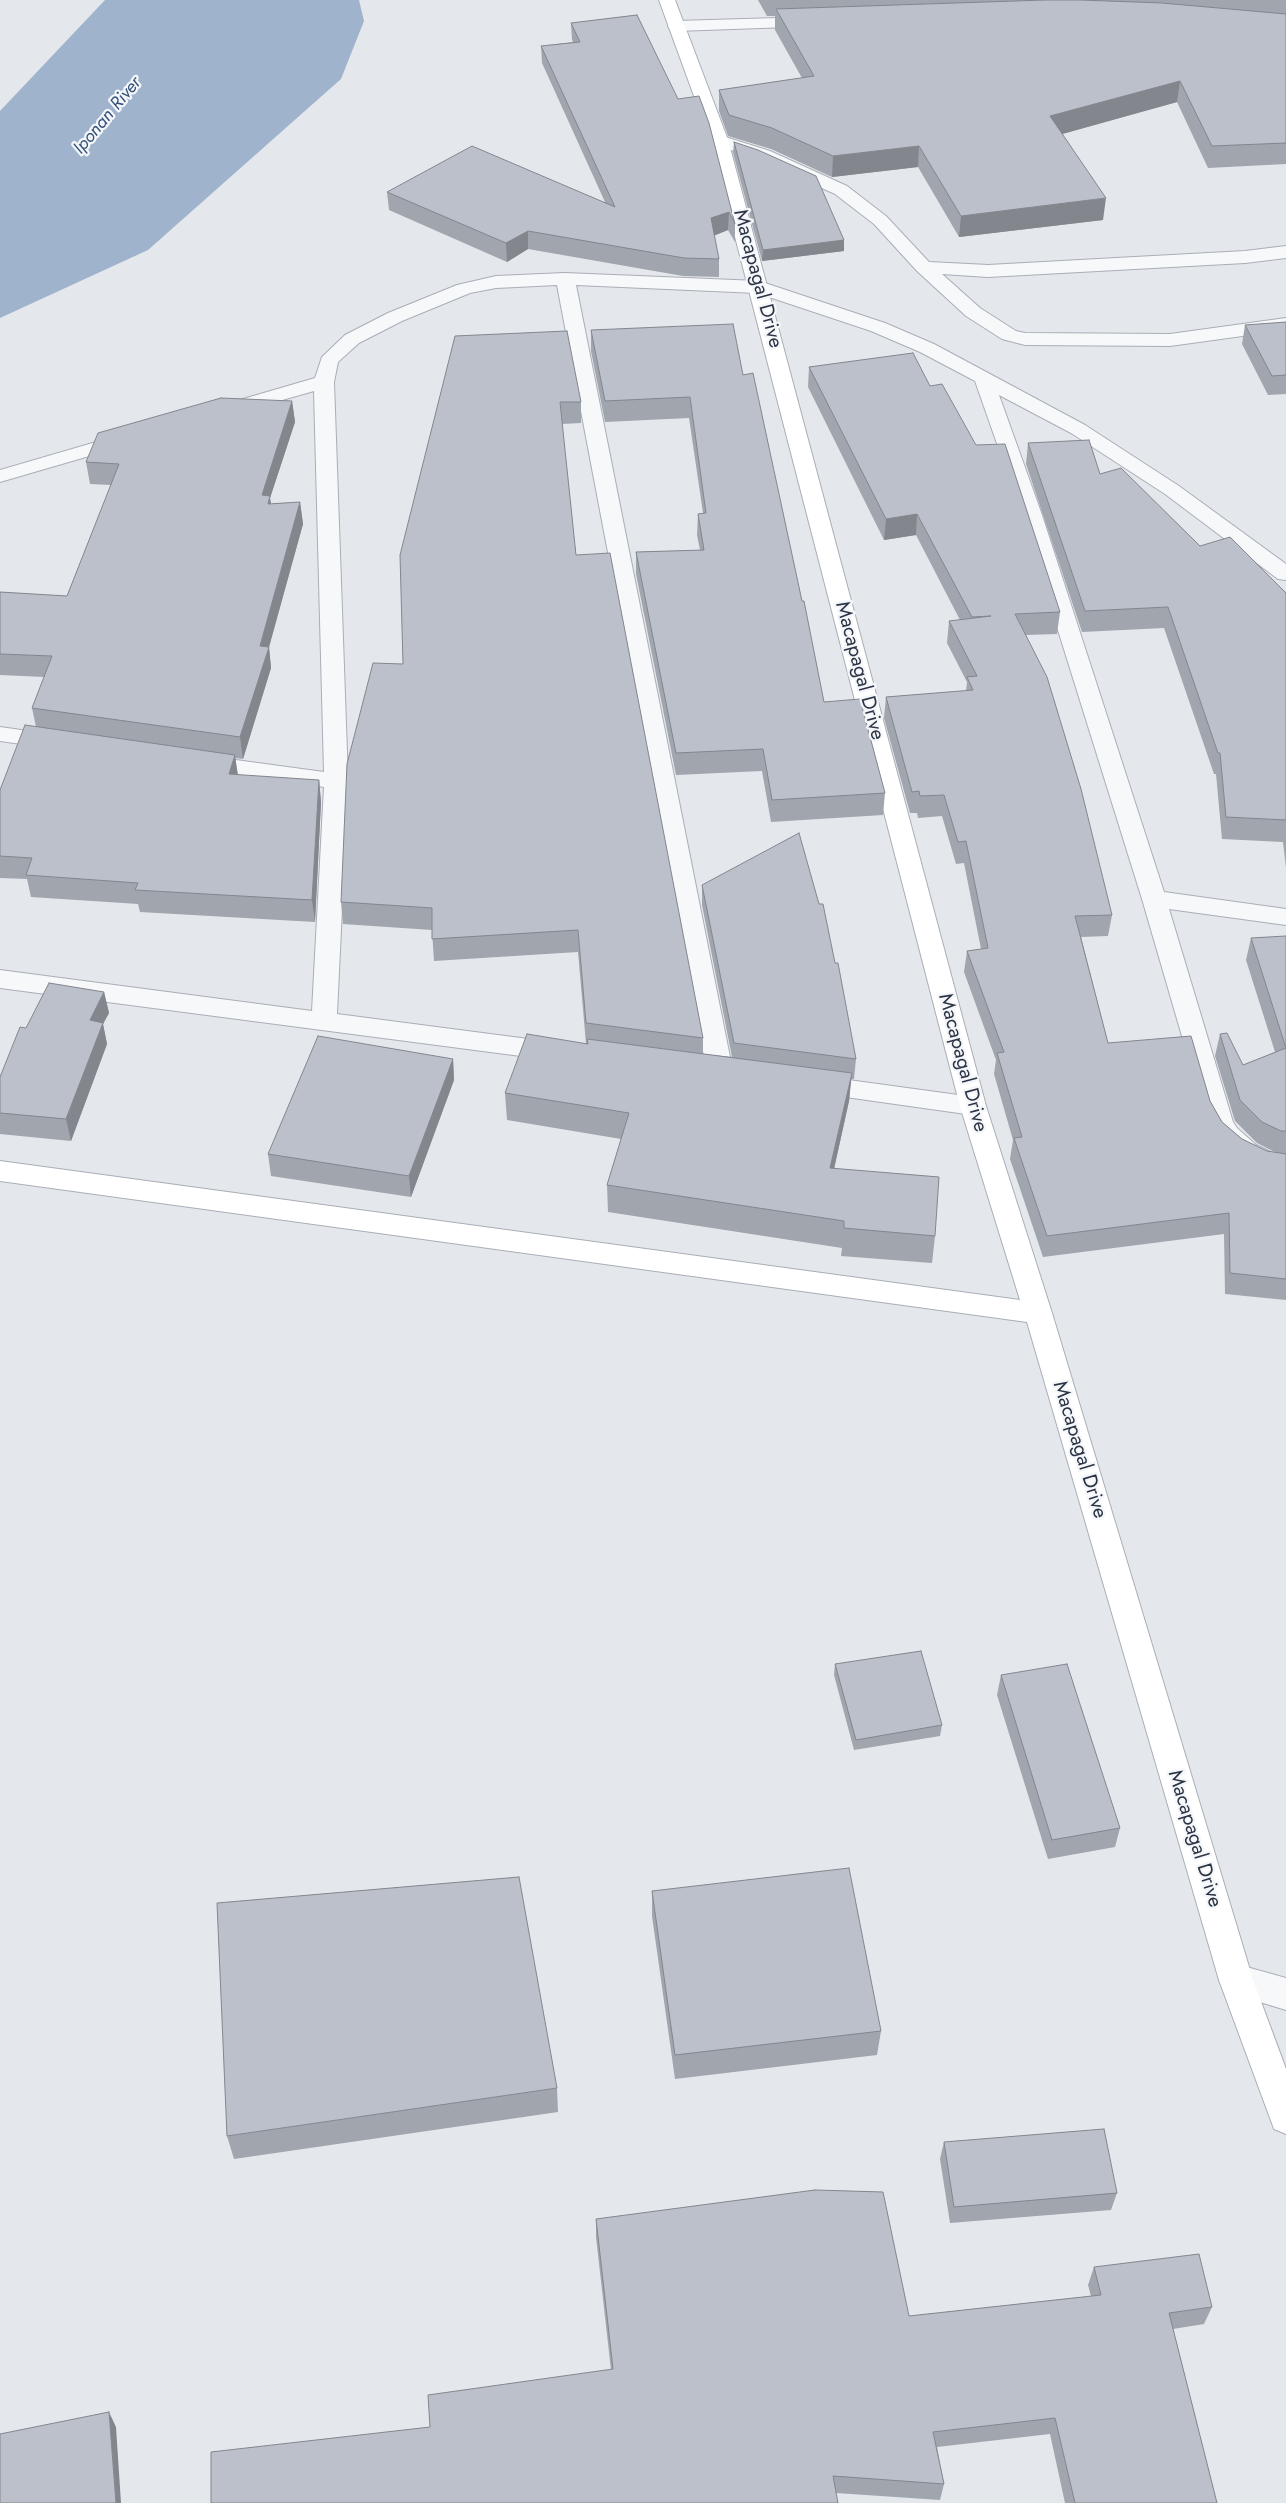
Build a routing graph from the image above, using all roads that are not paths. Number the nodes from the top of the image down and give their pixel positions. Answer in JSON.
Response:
{"nodes":[{"id":1,"x":667,"y":0,"type":"edge"},
{"id":2,"x":825,"y":21,"type":"edge"},
{"id":3,"x":676,"y":26,"type":"junction"},
{"id":4,"x":719,"y":140,"type":"junction"},
{"id":5,"x":1286,"y":252,"type":"edge"},
{"id":6,"x":924,"y":267,"type":"junction"},
{"id":7,"x":566,"y":279,"type":"junction"},
{"id":8,"x":759,"y":287,"type":"junction"},
{"id":9,"x":1286,"y":324,"type":"edge"},
{"id":10,"x":984,"y":380,"type":"junction"},
{"id":11,"x":324,"y":382,"type":"junction"},
{"id":12,"x":209,"y":415,"type":"edge"},
{"id":13,"x":143,"y":434,"type":"edge"},
{"id":14,"x":0,"y":476,"type":"edge"},
{"id":15,"x":1286,"y":574,"type":"edge"},
{"id":16,"x":0,"y":734,"type":"edge"},
{"id":17,"x":79,"y":745,"type":"edge"},
{"id":18,"x":178,"y":759,"type":"edge"},
{"id":19,"x":336,"y":781,"type":"junction"},
{"id":20,"x":1154,"y":899,"type":"junction"},
{"id":21,"x":1286,"y":917,"type":"edge"},
{"id":22,"x":0,"y":978,"type":"edge"},
{"id":23,"x":324,"y":1022,"type":"junction"},
{"id":24,"x":581,"y":1054,"type":"edge"},
{"id":25,"x":719,"y":1072,"type":"edge"},
{"id":26,"x":788,"y":1081,"type":"edge"},
{"id":27,"x":973,"y":1106,"type":"junction"},
{"id":28,"x":1286,"y":1165,"type":"edge"},
{"id":29,"x":0,"y":1171,"type":"edge"},
{"id":30,"x":1038,"y":1314,"type":"junction"},
{"id":31,"x":1236,"y":1980,"type":"junction"},
{"id":32,"x":1286,"y":1994,"type":"edge"},
{"id":33,"x":1286,"y":2117,"type":"edge"}],
"edges":[{"from":1,"to":3,"type":"main road","name":"Macapagal Drive"},
{"from":2,"to":3,"type":"street"},
{"from":3,"to":4,"type":"main road","name":"Macapagal Drive"},
{"from":4,"to":6,"type":"street"},
{"from":4,"to":8,"type":"main road","name":"Macapagal Drive"},
{"from":5,"to":6,"type":"street"},
{"from":6,"to":9,"type":"street"},
{"from":7,"to":8,"type":"street"},
{"from":7,"to":11,"type":"street"},
{"from":7,"to":25,"type":"street"},
{"from":8,"to":10,"type":"street"},
{"from":8,"to":27,"type":"main road","name":"Macapagal Drive"},
{"from":10,"to":15,"type":"street"},
{"from":10,"to":20,"type":"street"},
{"from":11,"to":12,"type":"street"},
{"from":11,"to":19,"type":"street"},
{"from":13,"to":14,"type":"street"},
{"from":16,"to":17,"type":"street"},
{"from":18,"to":19,"type":"street"},
{"from":19,"to":23,"type":"street"},
{"from":20,"to":21,"type":"street"},
{"from":20,"to":28,"type":"street"},
{"from":22,"to":23,"type":"street"},
{"from":23,"to":24,"type":"street"},
{"from":26,"to":27,"type":"street"},
{"from":27,"to":30,"type":"main road","name":"Macapagal Drive"},
{"from":29,"to":30,"type":"main road"},
{"from":30,"to":31,"type":"main road","name":"Macapagal Drive"},
{"from":31,"to":32,"type":"street"},
{"from":31,"to":33,"type":"main road","name":"Macapagal Drive"}]}
